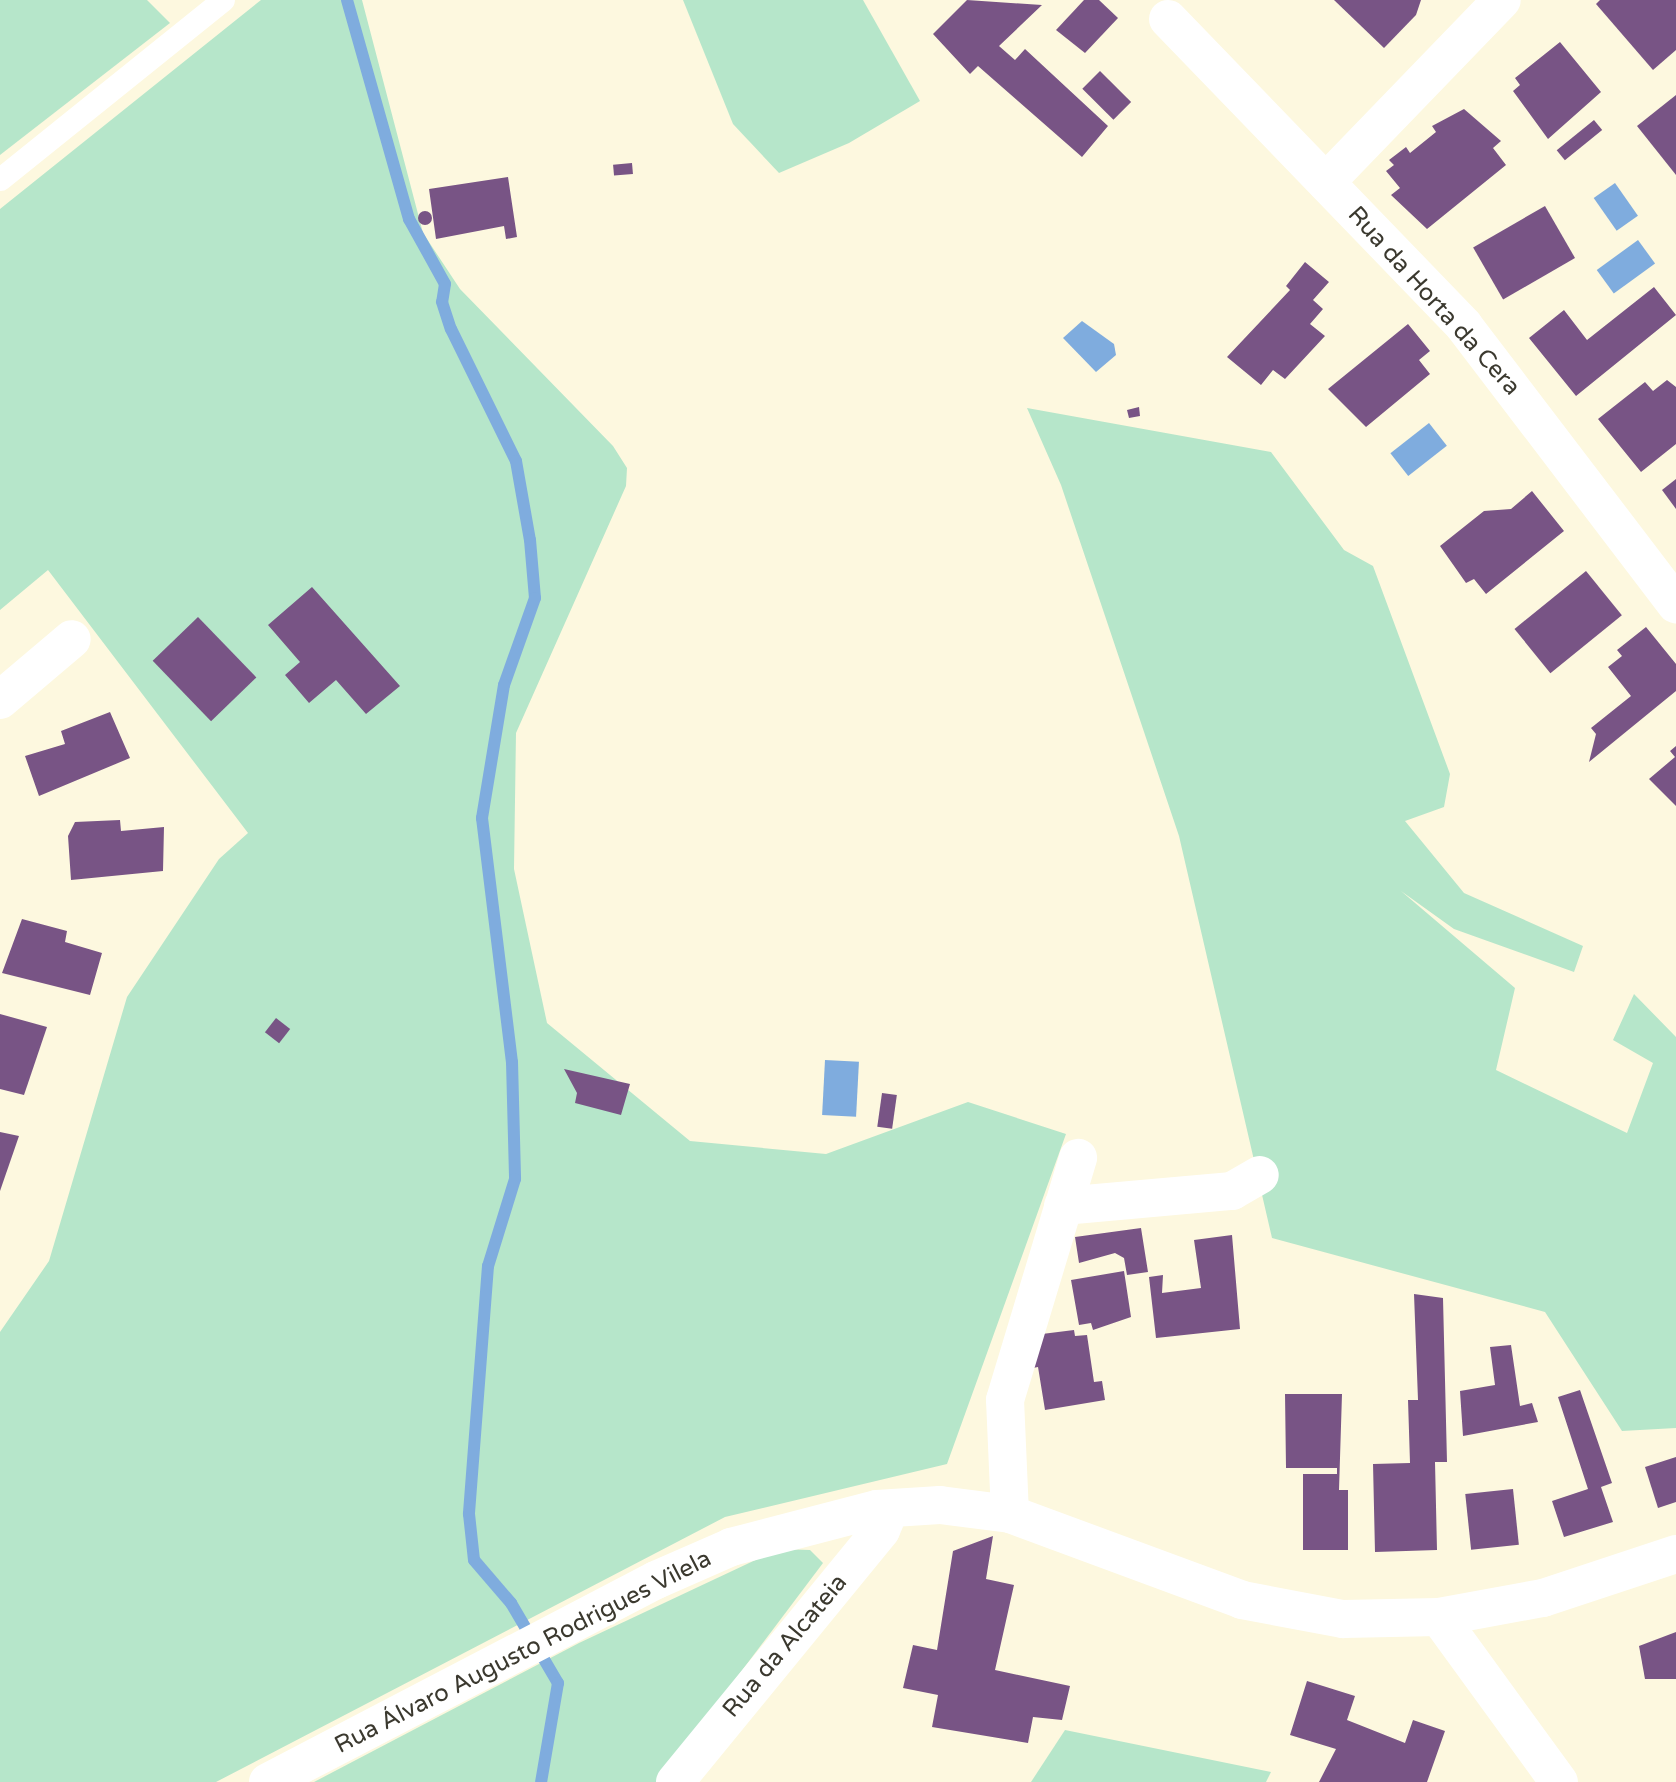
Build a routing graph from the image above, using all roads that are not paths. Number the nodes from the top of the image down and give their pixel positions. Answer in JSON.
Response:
{"nodes":[{"id":1,"x":223,"y":0,"type":"edge"},
{"id":2,"x":1502,"y":0,"type":"edge"},
{"id":3,"x":203,"y":8,"type":"edge"},
{"id":4,"x":1168,"y":19,"type":"dead end"},
{"id":5,"x":0,"y":178,"type":"edge"},
{"id":6,"x":1326,"y":182,"type":"junction"},
{"id":7,"x":1676,"y":604,"type":"edge"},
{"id":8,"x":72,"y":639,"type":"dead end"},
{"id":9,"x":0,"y":700,"type":"edge"},
{"id":10,"x":1078,"y":1158,"type":"dead end"},
{"id":11,"x":1260,"y":1175,"type":"dead end"},
{"id":12,"x":1063,"y":1206,"type":"junction"},
{"id":13,"x":890,"y":1509,"type":"junction"},
{"id":14,"x":1010,"y":1514,"type":"junction"},
{"id":15,"x":1676,"y":1554,"type":"edge"},
{"id":16,"x":1439,"y":1616,"type":"junction"},
{"id":17,"x":268,"y":1782,"type":"edge"},
{"id":18,"x":676,"y":1782,"type":"edge"},
{"id":19,"x":1559,"y":1782,"type":"edge"}],
"edges":[{"from":1,"to":3,"type":"lane"},
{"from":2,"to":6,"type":"street"},
{"from":3,"to":5,"type":"lane"},
{"from":4,"to":6,"type":"street","name":"Rua da Horta da Cera"},
{"from":6,"to":7,"type":"street","name":"Rua da Horta da Cera"},
{"from":8,"to":9,"type":"street"},
{"from":10,"to":12,"type":"street"},
{"from":11,"to":12,"type":"street"},
{"from":12,"to":14,"type":"street"},
{"from":13,"to":14,"type":"street","name":"Rua Álvaro Augusto Rodrigues Vilela"},
{"from":13,"to":17,"type":"street","name":"Rua Álvaro Augusto Rodrigues Vilela"},
{"from":13,"to":18,"type":"street","name":"Rua da Alcateia"},
{"from":14,"to":16,"type":"street","name":"Rua Álvaro Augusto Rodrigues Vilela"},
{"from":15,"to":16,"type":"street","name":"Rua Álvaro Augusto Rodrigues Vilela"},
{"from":16,"to":19,"type":"street"}]}
